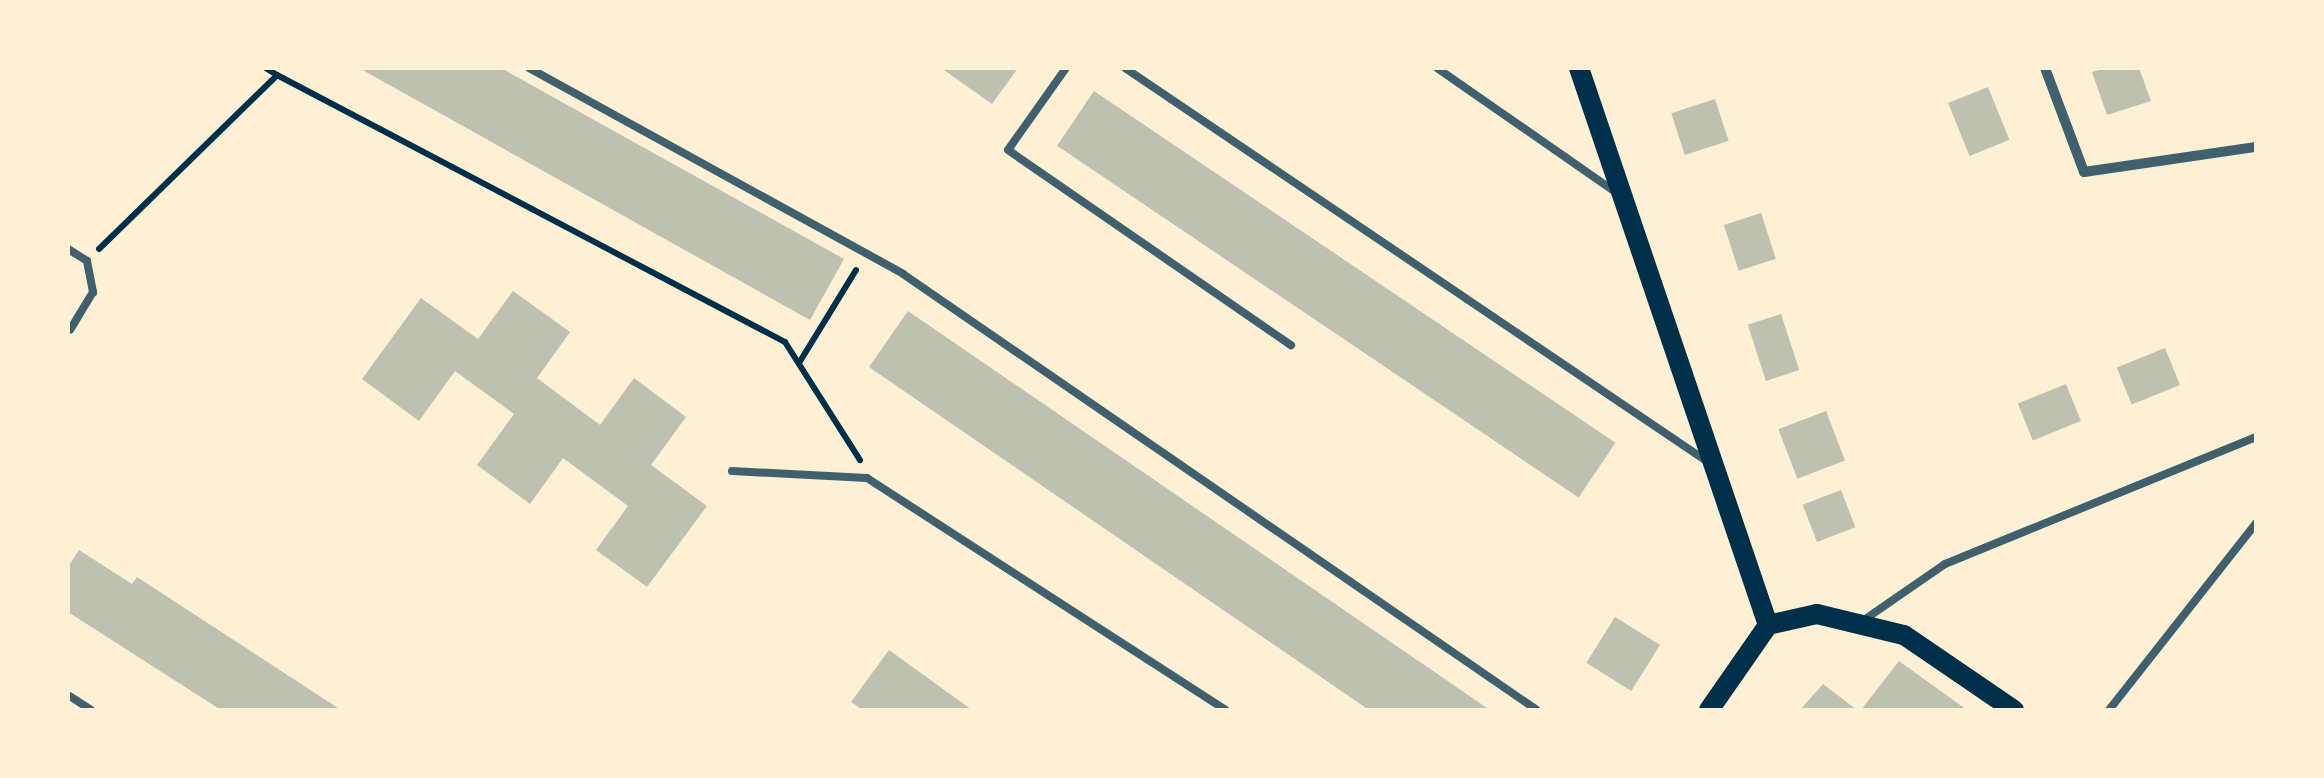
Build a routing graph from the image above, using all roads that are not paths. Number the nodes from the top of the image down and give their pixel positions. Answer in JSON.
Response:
{"nodes":[{"id":1,"x":530,"y":68,"type":"edge"},
{"id":2,"x":1066,"y":68,"type":"edge"},
{"id":3,"x":1125,"y":68,"type":"edge"},
{"id":4,"x":1437,"y":68,"type":"edge"},
{"id":5,"x":1579,"y":68,"type":"edge"},
{"id":6,"x":2045,"y":68,"type":"edge"},
{"id":7,"x":2256,"y":147,"type":"edge"},
{"id":8,"x":1625,"y":199,"type":"junction"},
{"id":9,"x":68,"y":249,"type":"edge"},
{"id":10,"x":70,"y":330,"type":"dead end"},
{"id":11,"x":1291,"y":345,"type":"dead end"},
{"id":12,"x":2256,"y":437,"type":"edge"},
{"id":13,"x":1719,"y":470,"type":"junction"},
{"id":14,"x":732,"y":471,"type":"dead end"},
{"id":15,"x":2256,"y":523,"type":"edge"},
{"id":16,"x":1861,"y":622,"type":"junction"},
{"id":17,"x":1768,"y":624,"type":"junction"},
{"id":18,"x":68,"y":695,"type":"edge"},
{"id":19,"x":91,"y":710,"type":"edge"},
{"id":20,"x":1225,"y":710,"type":"edge"},
{"id":21,"x":1537,"y":710,"type":"edge"},
{"id":22,"x":1709,"y":710,"type":"edge"},
{"id":23,"x":2014,"y":710,"type":"edge"},
{"id":24,"x":2109,"y":710,"type":"edge"}],
"edges":[{"from":1,"to":21,"type":"lane"},
{"from":2,"to":11,"type":"lane"},
{"from":3,"to":13,"type":"lane"},
{"from":4,"to":8,"type":"lane"},
{"from":5,"to":8,"type":"main road"},
{"from":6,"to":7,"type":"street"},
{"from":8,"to":13,"type":"main road"},
{"from":9,"to":10,"type":"lane"},
{"from":12,"to":16,"type":"lane"},
{"from":13,"to":17,"type":"main road"},
{"from":14,"to":20,"type":"lane"},
{"from":15,"to":24,"type":"lane"},
{"from":16,"to":17,"type":"main road"},
{"from":16,"to":23,"type":"main road"},
{"from":17,"to":22,"type":"main road"},
{"from":18,"to":19,"type":"lane"}]}
